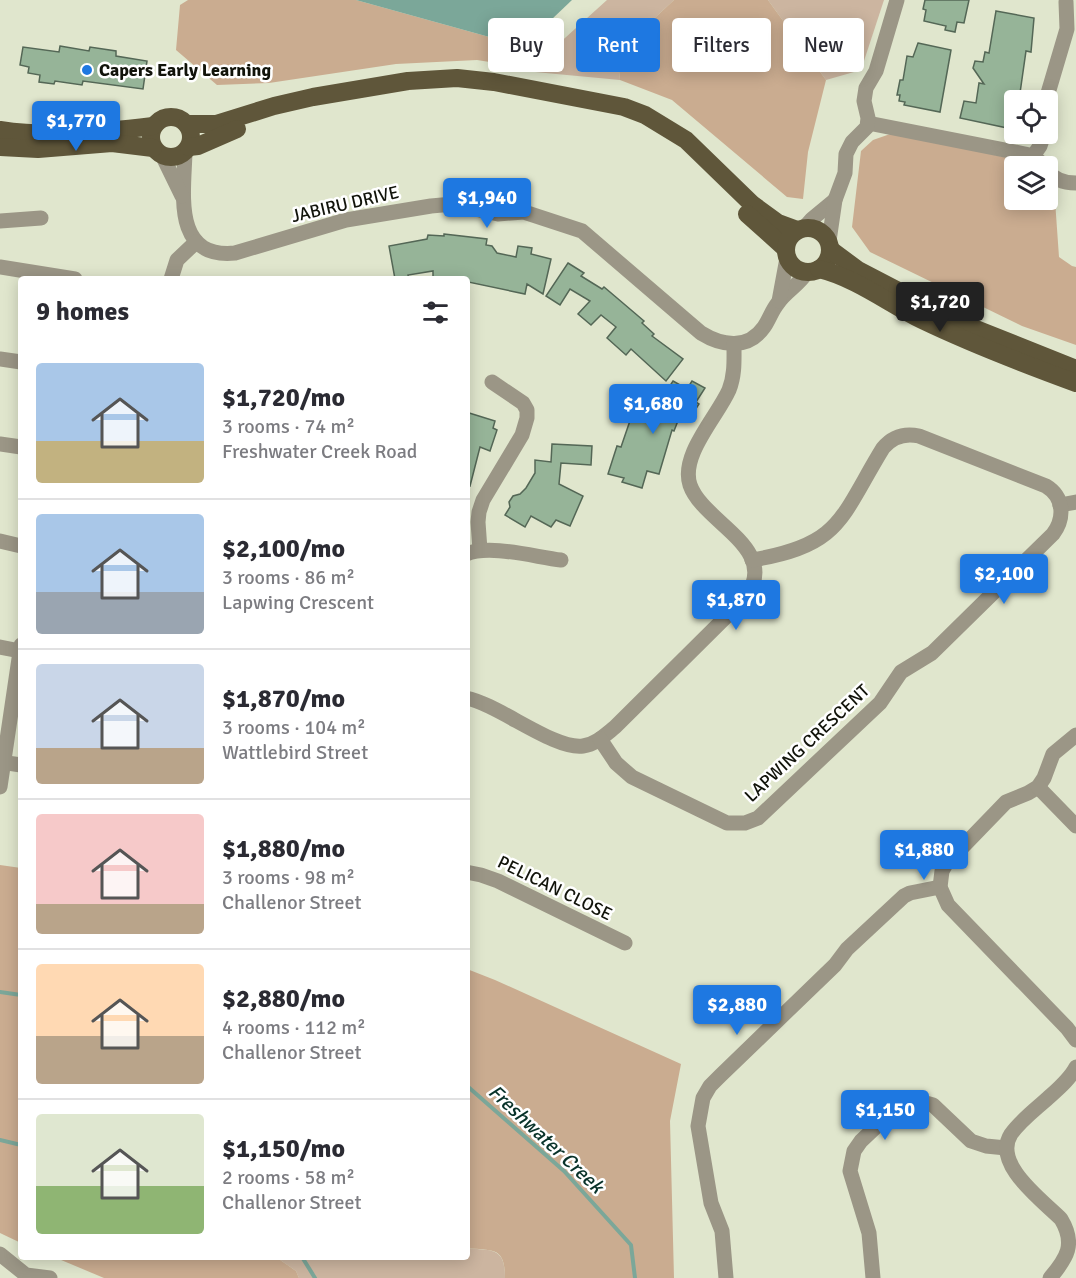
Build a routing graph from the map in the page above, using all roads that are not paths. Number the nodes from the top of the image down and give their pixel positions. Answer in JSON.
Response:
{"nodes":[{"id":1,"x":897,"y":0,"type":"edge"},
{"id":2,"x":1065,"y":1,"type":"edge"},
{"id":3,"x":1049,"y":90,"type":"edge"},
{"id":4,"x":868,"y":123,"type":"junction"},
{"id":5,"x":187,"y":124,"type":"junction"},
{"id":6,"x":153,"y":126,"type":"junction"},
{"id":7,"x":0,"y":130,"type":"edge"},
{"id":8,"x":1041,"y":144,"type":"edge"},
{"id":9,"x":0,"y":147,"type":"edge"},
{"id":10,"x":187,"y":149,"type":"junction"},
{"id":11,"x":158,"y":151,"type":"junction"},
{"id":12,"x":1033,"y":156,"type":"joint"},
{"id":13,"x":1058,"y":179,"type":"edge"},
{"id":14,"x":1076,"y":183,"type":"edge"},
{"id":15,"x":182,"y":196,"type":"junction"},
{"id":16,"x":835,"y":200,"type":"junction"},
{"id":17,"x":41,"y":218,"type":"dead end"},
{"id":18,"x":0,"y":221,"type":"edge"},
{"id":19,"x":801,"y":229,"type":"junction"},
{"id":20,"x":196,"y":242,"type":"junction"},
{"id":21,"x":830,"y":246,"type":"junction"},
{"id":22,"x":786,"y":254,"type":"junction"},
{"id":23,"x":0,"y":267,"type":"edge"},
{"id":24,"x":813,"y":271,"type":"junction"},
{"id":25,"x":56,"y":276,"type":"edge"},
{"id":26,"x":172,"y":276,"type":"edge"},
{"id":27,"x":779,"y":301,"type":"junction"},
{"id":28,"x":734,"y":345,"type":"junction"},
{"id":29,"x":0,"y":359,"type":"edge"},
{"id":30,"x":18,"y":362,"type":"edge"},
{"id":31,"x":1076,"y":369,"type":"edge"},
{"id":32,"x":492,"y":382,"type":"dead end"},
{"id":33,"x":1076,"y":383,"type":"edge"},
{"id":34,"x":0,"y":444,"type":"edge"},
{"id":35,"x":18,"y":447,"type":"edge"},
{"id":36,"x":1076,"y":502,"type":"edge"},
{"id":37,"x":1060,"y":505,"type":"junction"},
{"id":38,"x":0,"y":541,"type":"edge"},
{"id":39,"x":18,"y":545,"type":"edge"},
{"id":40,"x":473,"y":552,"type":"edge"},
{"id":41,"x":561,"y":560,"type":"dead end"},
{"id":42,"x":752,"y":560,"type":"junction"},
{"id":43,"x":0,"y":647,"type":"edge"},
{"id":44,"x":18,"y":648,"type":"edge"},
{"id":45,"x":18,"y":666,"type":"edge"},
{"id":46,"x":470,"y":700,"type":"edge"},
{"id":47,"x":1076,"y":735,"type":"edge"},
{"id":48,"x":600,"y":739,"type":"junction"},
{"id":49,"x":2,"y":762,"type":"edge"},
{"id":50,"x":18,"y":765,"type":"edge"},
{"id":51,"x":0,"y":787,"type":"edge"},
{"id":52,"x":1038,"y":787,"type":"junction"},
{"id":53,"x":1076,"y":826,"type":"edge"},
{"id":54,"x":470,"y":873,"type":"edge"},
{"id":55,"x":940,"y":887,"type":"junction"},
{"id":56,"x":625,"y":944,"type":"dead end"},
{"id":57,"x":1076,"y":1040,"type":"edge"},
{"id":58,"x":1076,"y":1067,"type":"edge"},
{"id":59,"x":1006,"y":1148,"type":"junction"},
{"id":60,"x":0,"y":1254,"type":"edge"},
{"id":61,"x":25,"y":1277,"type":"edge"},
{"id":62,"x":50,"y":1278,"type":"edge"},
{"id":63,"x":726,"y":1278,"type":"edge"},
{"id":64,"x":873,"y":1278,"type":"edge"},
{"id":65,"x":1050,"y":1278,"type":"edge"}],
"edges":[{"from":1,"to":4,"type":"street"},
{"from":2,"to":3,"type":"street"},
{"from":4,"to":12,"type":"street"},
{"from":4,"to":16,"type":"street"},
{"from":5,"to":6,"type":"main road"},
{"from":5,"to":10,"type":"main road"},
{"from":5,"to":19,"type":"main road"},
{"from":6,"to":7,"type":"main road"},
{"from":6,"to":11,"type":"main road"},
{"from":8,"to":12,"type":"street"},
{"from":9,"to":11,"type":"main road"},
{"from":10,"to":11,"type":"main road"},
{"from":10,"to":15,"type":"street"},
{"from":10,"to":22,"type":"main road"},
{"from":11,"to":15,"type":"street"},
{"from":13,"to":14,"type":"street"},
{"from":15,"to":20,"type":"street"},
{"from":16,"to":19,"type":"street"},
{"from":16,"to":21,"type":"street"},
{"from":17,"to":18,"type":"street"},
{"from":19,"to":21,"type":"main road"},
{"from":19,"to":22,"type":"main road"},
{"from":20,"to":26,"type":"street"},
{"from":20,"to":28,"type":"street","name":"JABIRU DRIVE"},
{"from":21,"to":24,"type":"main road"},
{"from":21,"to":31,"type":"main road"},
{"from":22,"to":24,"type":"main road"},
{"from":22,"to":27,"type":"street"},
{"from":23,"to":25,"type":"street"},
{"from":24,"to":27,"type":"street"},
{"from":24,"to":33,"type":"main road"},
{"from":27,"to":28,"type":"street"},
{"from":28,"to":42,"type":"street"},
{"from":29,"to":30,"type":"street"},
{"from":32,"to":40,"type":"street"},
{"from":34,"to":35,"type":"street"},
{"from":36,"to":37,"type":"street"},
{"from":37,"to":42,"type":"street"},
{"from":37,"to":48,"type":"street","name":"LAPWING CRESCENT"},
{"from":38,"to":39,"type":"street"},
{"from":40,"to":41,"type":"street"},
{"from":42,"to":48,"type":"street"},
{"from":43,"to":44,"type":"street"},
{"from":45,"to":49,"type":"street"},
{"from":46,"to":48,"type":"street"},
{"from":47,"to":52,"type":"street"},
{"from":49,"to":50,"type":"street"},
{"from":49,"to":51,"type":"street"},
{"from":52,"to":53,"type":"street"},
{"from":52,"to":55,"type":"street"},
{"from":54,"to":56,"type":"street","name":"PELICAN CLOSE"},
{"from":55,"to":57,"type":"street"},
{"from":55,"to":63,"type":"street"},
{"from":58,"to":59,"type":"street"},
{"from":59,"to":64,"type":"street"},
{"from":59,"to":65,"type":"street"},
{"from":60,"to":61,"type":"street"},
{"from":61,"to":62,"type":"street"}]}
